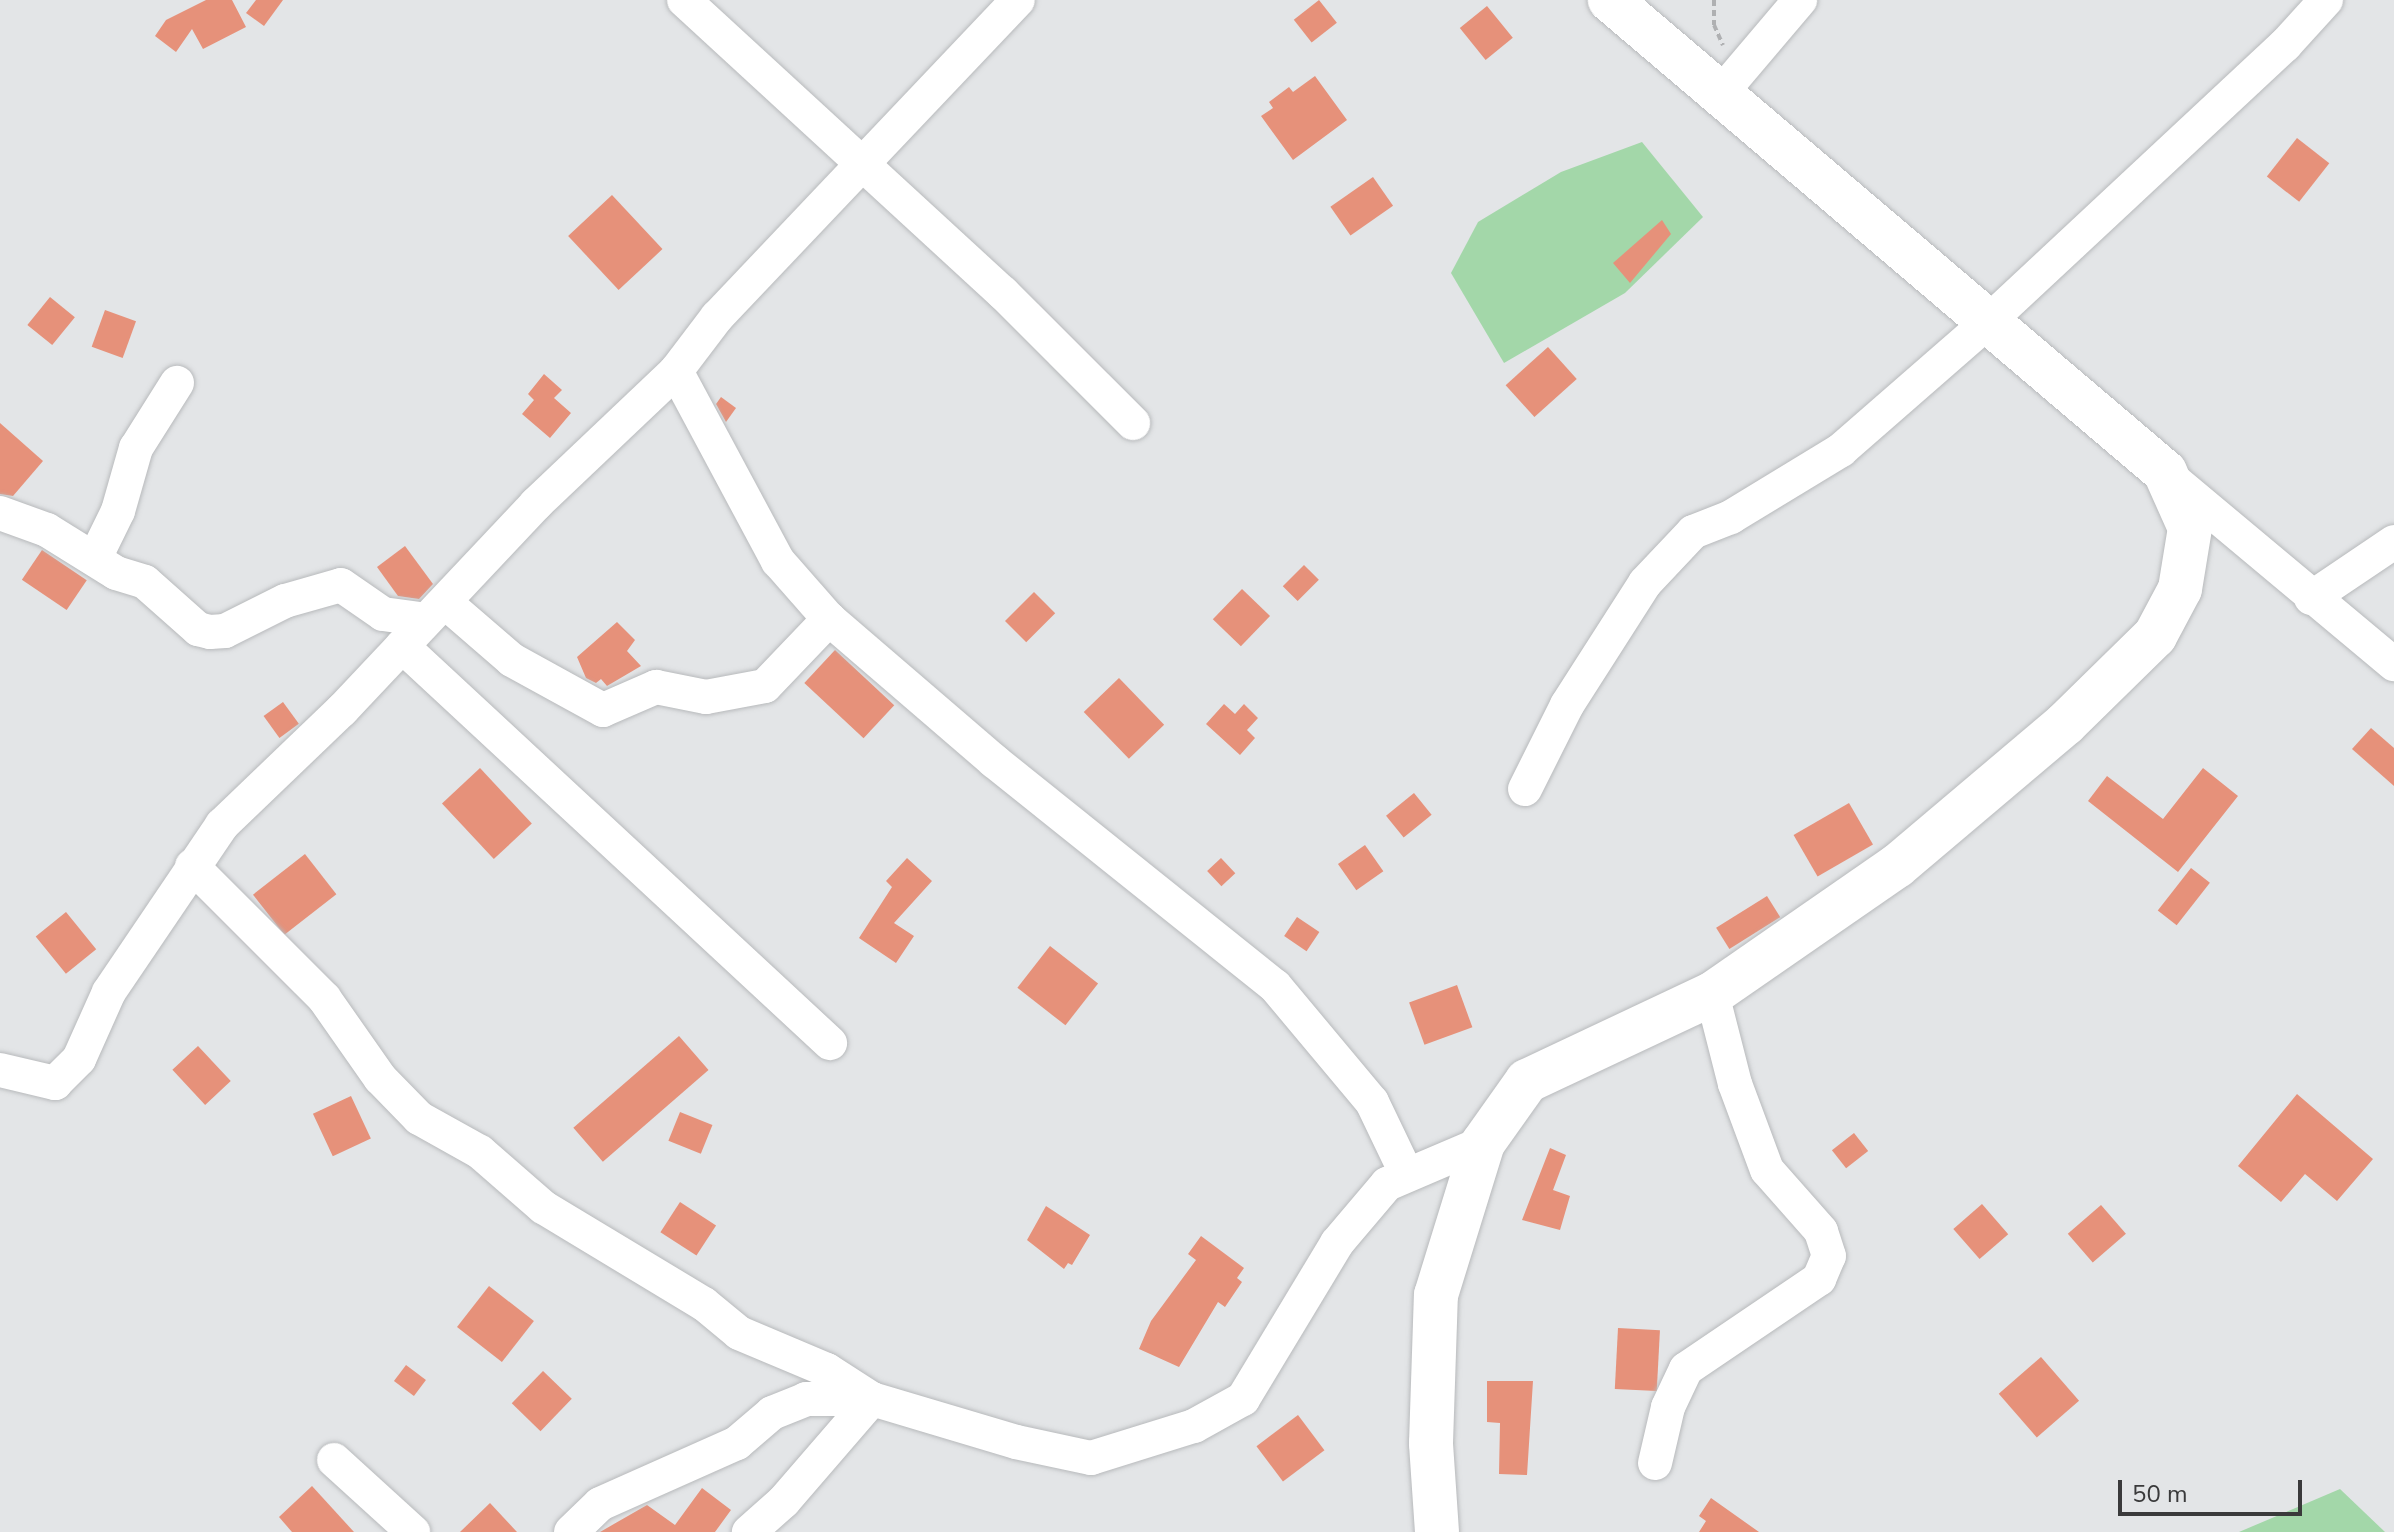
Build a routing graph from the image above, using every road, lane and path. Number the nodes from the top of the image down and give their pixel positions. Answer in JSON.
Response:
{"nodes":[{"id":1,"x":684,"y":0,"type":"edge"},
{"id":2,"x":1018,"y":0,"type":"edge"},
{"id":3,"x":1610,"y":0,"type":"edge"},
{"id":4,"x":1714,"y":0,"type":"edge"},
{"id":5,"x":1800,"y":0,"type":"edge"},
{"id":6,"x":2326,"y":0,"type":"edge"},
{"id":7,"x":1735,"y":76,"type":"junction"},
{"id":8,"x":865,"y":166,"type":"junction"},
{"id":9,"x":1991,"y":319,"type":"junction"},
{"id":10,"x":676,"y":371,"type":"junction"},
{"id":11,"x":177,"y":383,"type":"dead end"},
{"id":12,"x":1133,"y":423,"type":"dead end"},
{"id":13,"x":2165,"y":472,"type":"junction"},
{"id":14,"x":0,"y":513,"type":"edge"},
{"id":15,"x":2394,"y":542,"type":"edge"},
{"id":16,"x":95,"y":558,"type":"junction"},
{"id":17,"x":2311,"y":598,"type":"junction"},
{"id":18,"x":436,"y":611,"type":"junction"},
{"id":19,"x":829,"y":619,"type":"junction"},
{"id":20,"x":402,"y":646,"type":"junction"},
{"id":21,"x":2394,"y":664,"type":"edge"},
{"id":22,"x":1525,"y":789,"type":"dead end"},
{"id":23,"x":192,"y":866,"type":"junction"},
{"id":24,"x":1712,"y":994,"type":"junction"},
{"id":25,"x":830,"y":1043,"type":"dead end"},
{"id":26,"x":0,"y":1070,"type":"edge"},
{"id":27,"x":1483,"y":1143,"type":"junction"},
{"id":28,"x":1406,"y":1173,"type":"junction"},
{"id":29,"x":872,"y":1399,"type":"junction"},
{"id":30,"x":334,"y":1460,"type":"dead end"},
{"id":31,"x":1655,"y":1463,"type":"dead end"},
{"id":32,"x":413,"y":1532,"type":"edge"},
{"id":33,"x":571,"y":1532,"type":"edge"},
{"id":34,"x":749,"y":1532,"type":"edge"},
{"id":35,"x":1437,"y":1532,"type":"edge"}],
"edges":[{"from":1,"to":8,"type":"street"},
{"from":2,"to":8,"type":"street"},
{"from":3,"to":7,"type":"main road"},
{"from":4,"to":7,"type":"path"},
{"from":5,"to":7,"type":"street"},
{"from":6,"to":9,"type":"street"},
{"from":7,"to":9,"type":"main road"},
{"from":8,"to":10,"type":"street"},
{"from":8,"to":12,"type":"street"},
{"from":9,"to":13,"type":"main road"},
{"from":9,"to":22,"type":"street"},
{"from":10,"to":18,"type":"street"},
{"from":10,"to":19,"type":"street"},
{"from":11,"to":16,"type":"street"},
{"from":13,"to":17,"type":"street"},
{"from":13,"to":24,"type":"main road"},
{"from":14,"to":16,"type":"street"},
{"from":15,"to":17,"type":"street"},
{"from":16,"to":18,"type":"street"},
{"from":17,"to":21,"type":"street"},
{"from":18,"to":19,"type":"street"},
{"from":18,"to":20,"type":"street"},
{"from":19,"to":28,"type":"street"},
{"from":20,"to":23,"type":"street"},
{"from":20,"to":25,"type":"street"},
{"from":23,"to":26,"type":"street"},
{"from":23,"to":29,"type":"street"},
{"from":24,"to":27,"type":"main road"},
{"from":24,"to":31,"type":"street"},
{"from":27,"to":28,"type":"street"},
{"from":27,"to":35,"type":"main road"},
{"from":28,"to":29,"type":"street"},
{"from":29,"to":33,"type":"street"},
{"from":29,"to":34,"type":"street"},
{"from":30,"to":32,"type":"street"}]}
